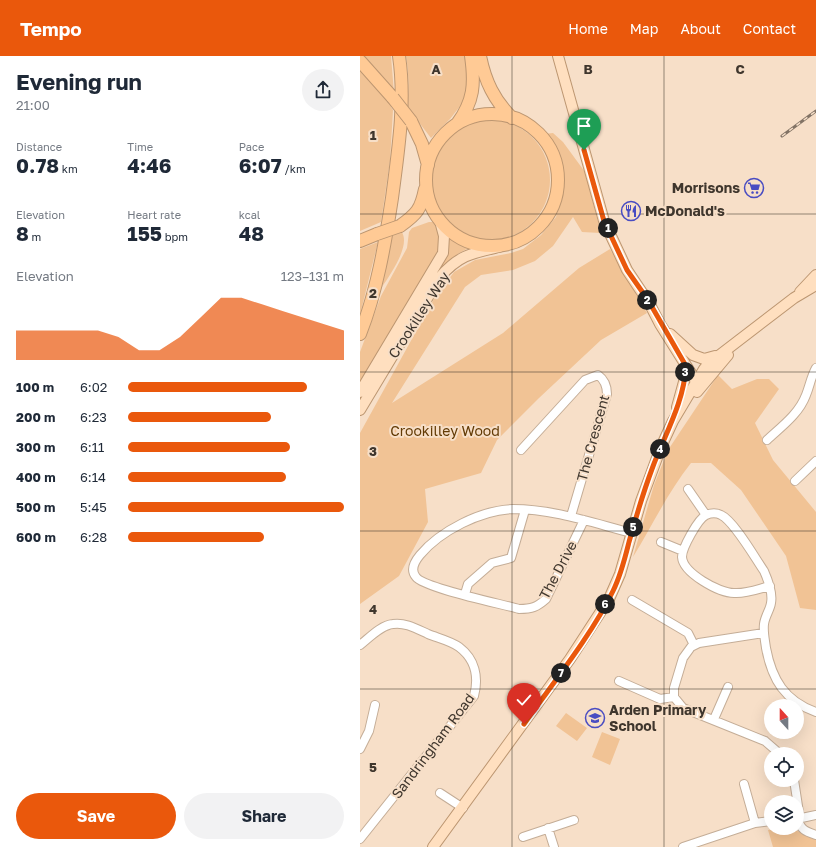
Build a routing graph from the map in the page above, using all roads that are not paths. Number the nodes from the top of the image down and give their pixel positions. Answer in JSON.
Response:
{"nodes":[{"id":1,"x":398,"y":56,"type":"edge"},
{"id":2,"x":471,"y":56,"type":"edge"},
{"id":3,"x":480,"y":56,"type":"edge"},
{"id":4,"x":558,"y":57,"type":"edge"},
{"id":5,"x":360,"y":61,"type":"edge"},
{"id":6,"x":512,"y":118,"type":"junction"},
{"id":7,"x":456,"y":124,"type":"junction"},
{"id":8,"x":428,"y":165,"type":"junction"},
{"id":9,"x":426,"y":184,"type":"junction"},
{"id":10,"x":440,"y":221,"type":"junction"},
{"id":11,"x":360,"y":241,"type":"edge"},
{"id":12,"x":500,"y":246,"type":"junction"},
{"id":13,"x":816,"y":276,"type":"edge"},
{"id":14,"x":816,"y":285,"type":"edge"},
{"id":15,"x":797,"y":297,"type":"junction"},
{"id":16,"x":660,"y":324,"type":"junction"},
{"id":17,"x":360,"y":334,"type":"edge"},
{"id":18,"x":672,"y":336,"type":"junction"},
{"id":19,"x":733,"y":347,"type":"junction"},
{"id":20,"x":686,"y":366,"type":"junction"},
{"id":21,"x":816,"y":368,"type":"edge"},
{"id":22,"x":700,"y":382,"type":"junction"},
{"id":23,"x":360,"y":392,"type":"edge"},
{"id":24,"x":360,"y":410,"type":"edge"},
{"id":25,"x":673,"y":421,"type":"junction"},
{"id":26,"x":767,"y":440,"type":"dead end"},
{"id":27,"x":521,"y":450,"type":"dead end"},
{"id":28,"x":816,"y":461,"type":"edge"},
{"id":29,"x":795,"y":481,"type":"dead end"},
{"id":30,"x":688,"y":489,"type":"dead end"},
{"id":31,"x":525,"y":510,"type":"junction"},
{"id":32,"x":706,"y":515,"type":"junction"},
{"id":33,"x":571,"y":516,"type":"junction"},
{"id":34,"x":584,"y":520,"type":"junction"},
{"id":35,"x":632,"y":532,"type":"junction"},
{"id":36,"x":660,"y":542,"type":"dead end"},
{"id":37,"x":683,"y":551,"type":"junction"},
{"id":38,"x":770,"y":586,"type":"junction"},
{"id":39,"x":465,"y":594,"type":"junction"},
{"id":40,"x":632,"y":600,"type":"dead end"},
{"id":41,"x":764,"y":633,"type":"junction"},
{"id":42,"x":360,"y":645,"type":"edge"},
{"id":43,"x":694,"y":645,"type":"junction"},
{"id":44,"x":619,"y":681,"type":"dead end"},
{"id":45,"x":728,"y":687,"type":"dead end"},
{"id":46,"x":674,"y":697,"type":"junction"},
{"id":47,"x":375,"y":705,"type":"dead end"},
{"id":48,"x":815,"y":709,"type":"edge"},
{"id":49,"x":714,"y":719,"type":"junction"},
{"id":50,"x":772,"y":747,"type":"edge"},
{"id":51,"x":360,"y":749,"type":"edge"},
{"id":52,"x":744,"y":784,"type":"dead end"},
{"id":53,"x":440,"y":793,"type":"dead end"},
{"id":54,"x":463,"y":808,"type":"junction"},
{"id":55,"x":816,"y":815,"type":"edge"},
{"id":56,"x":804,"y":818,"type":"edge"},
{"id":57,"x":574,"y":820,"type":"dead end"},
{"id":58,"x":764,"y":822,"type":"edge"},
{"id":59,"x":755,"y":823,"type":"junction"},
{"id":60,"x":548,"y":828,"type":"junction"},
{"id":61,"x":804,"y":829,"type":"edge"},
{"id":62,"x":816,"y":835,"type":"edge"},
{"id":63,"x":523,"y":837,"type":"dead end"},
{"id":64,"x":360,"y":839,"type":"edge"},
{"id":65,"x":433,"y":847,"type":"edge"},
{"id":66,"x":554,"y":847,"type":"edge"},
{"id":67,"x":683,"y":847,"type":"edge"}],
"edges":[{"from":1,"to":17,"type":"highway"},
{"from":2,"to":7,"type":"highway"},
{"from":3,"to":6,"type":"highway"},
{"from":4,"to":16,"type":"main road"},
{"from":5,"to":8,"type":"highway","bridge":true},
{"from":6,"to":7,"type":"highway"},
{"from":6,"to":12,"type":"highway"},
{"from":7,"to":8,"type":"highway"},
{"from":8,"to":9,"type":"highway"},
{"from":9,"to":10,"type":"highway"},
{"from":9,"to":11,"type":"highway","bridge":true},
{"from":10,"to":12,"type":"highway"},
{"from":10,"to":23,"type":"main road","name":"Crookilley Way"},
{"from":12,"to":24,"type":"main road","name":"Crookilley Way"},
{"from":13,"to":15,"type":"main road"},
{"from":14,"to":15,"type":"main road"},
{"from":15,"to":19,"type":"main road"},
{"from":16,"to":18,"type":"main road"},
{"from":16,"to":20,"type":"main road"},
{"from":18,"to":19,"type":"main road"},
{"from":18,"to":22,"type":"main road"},
{"from":19,"to":22,"type":"main road"},
{"from":20,"to":22,"type":"main road"},
{"from":20,"to":25,"type":"main road"},
{"from":21,"to":26,"type":"street"},
{"from":22,"to":25,"type":"main road"},
{"from":25,"to":35,"type":"main road"},
{"from":27,"to":33,"type":"street","name":"The Crescent"},
{"from":28,"to":29,"type":"street"},
{"from":30,"to":32,"type":"street"},
{"from":31,"to":33,"type":"street"},
{"from":31,"to":39,"type":"street"},
{"from":31,"to":39,"type":"street","name":"The Drive"},
{"from":32,"to":37,"type":"street"},
{"from":32,"to":38,"type":"street"},
{"from":33,"to":34,"type":"street"},
{"from":34,"to":35,"type":"street"},
{"from":34,"to":39,"type":"street","name":"The Drive"},
{"from":35,"to":54,"type":"main road"},
{"from":36,"to":37,"type":"street"},
{"from":37,"to":38,"type":"street"},
{"from":38,"to":41,"type":"street"},
{"from":40,"to":43,"type":"street"},
{"from":41,"to":43,"type":"street"},
{"from":41,"to":48,"type":"street"},
{"from":42,"to":64,"type":"street","name":"Sandringham Road"},
{"from":43,"to":46,"type":"street"},
{"from":44,"to":46,"type":"street"},
{"from":45,"to":49,"type":"street"},
{"from":46,"to":49,"type":"street"},
{"from":47,"to":51,"type":"street"},
{"from":49,"to":50,"type":"street"},
{"from":52,"to":59,"type":"street"},
{"from":53,"to":54,"type":"street"},
{"from":54,"to":65,"type":"main road"},
{"from":55,"to":56,"type":"street"},
{"from":57,"to":60,"type":"street"},
{"from":58,"to":59,"type":"street"},
{"from":59,"to":67,"type":"street"},
{"from":60,"to":63,"type":"street"},
{"from":60,"to":66,"type":"street"},
{"from":61,"to":62,"type":"street"}]}
